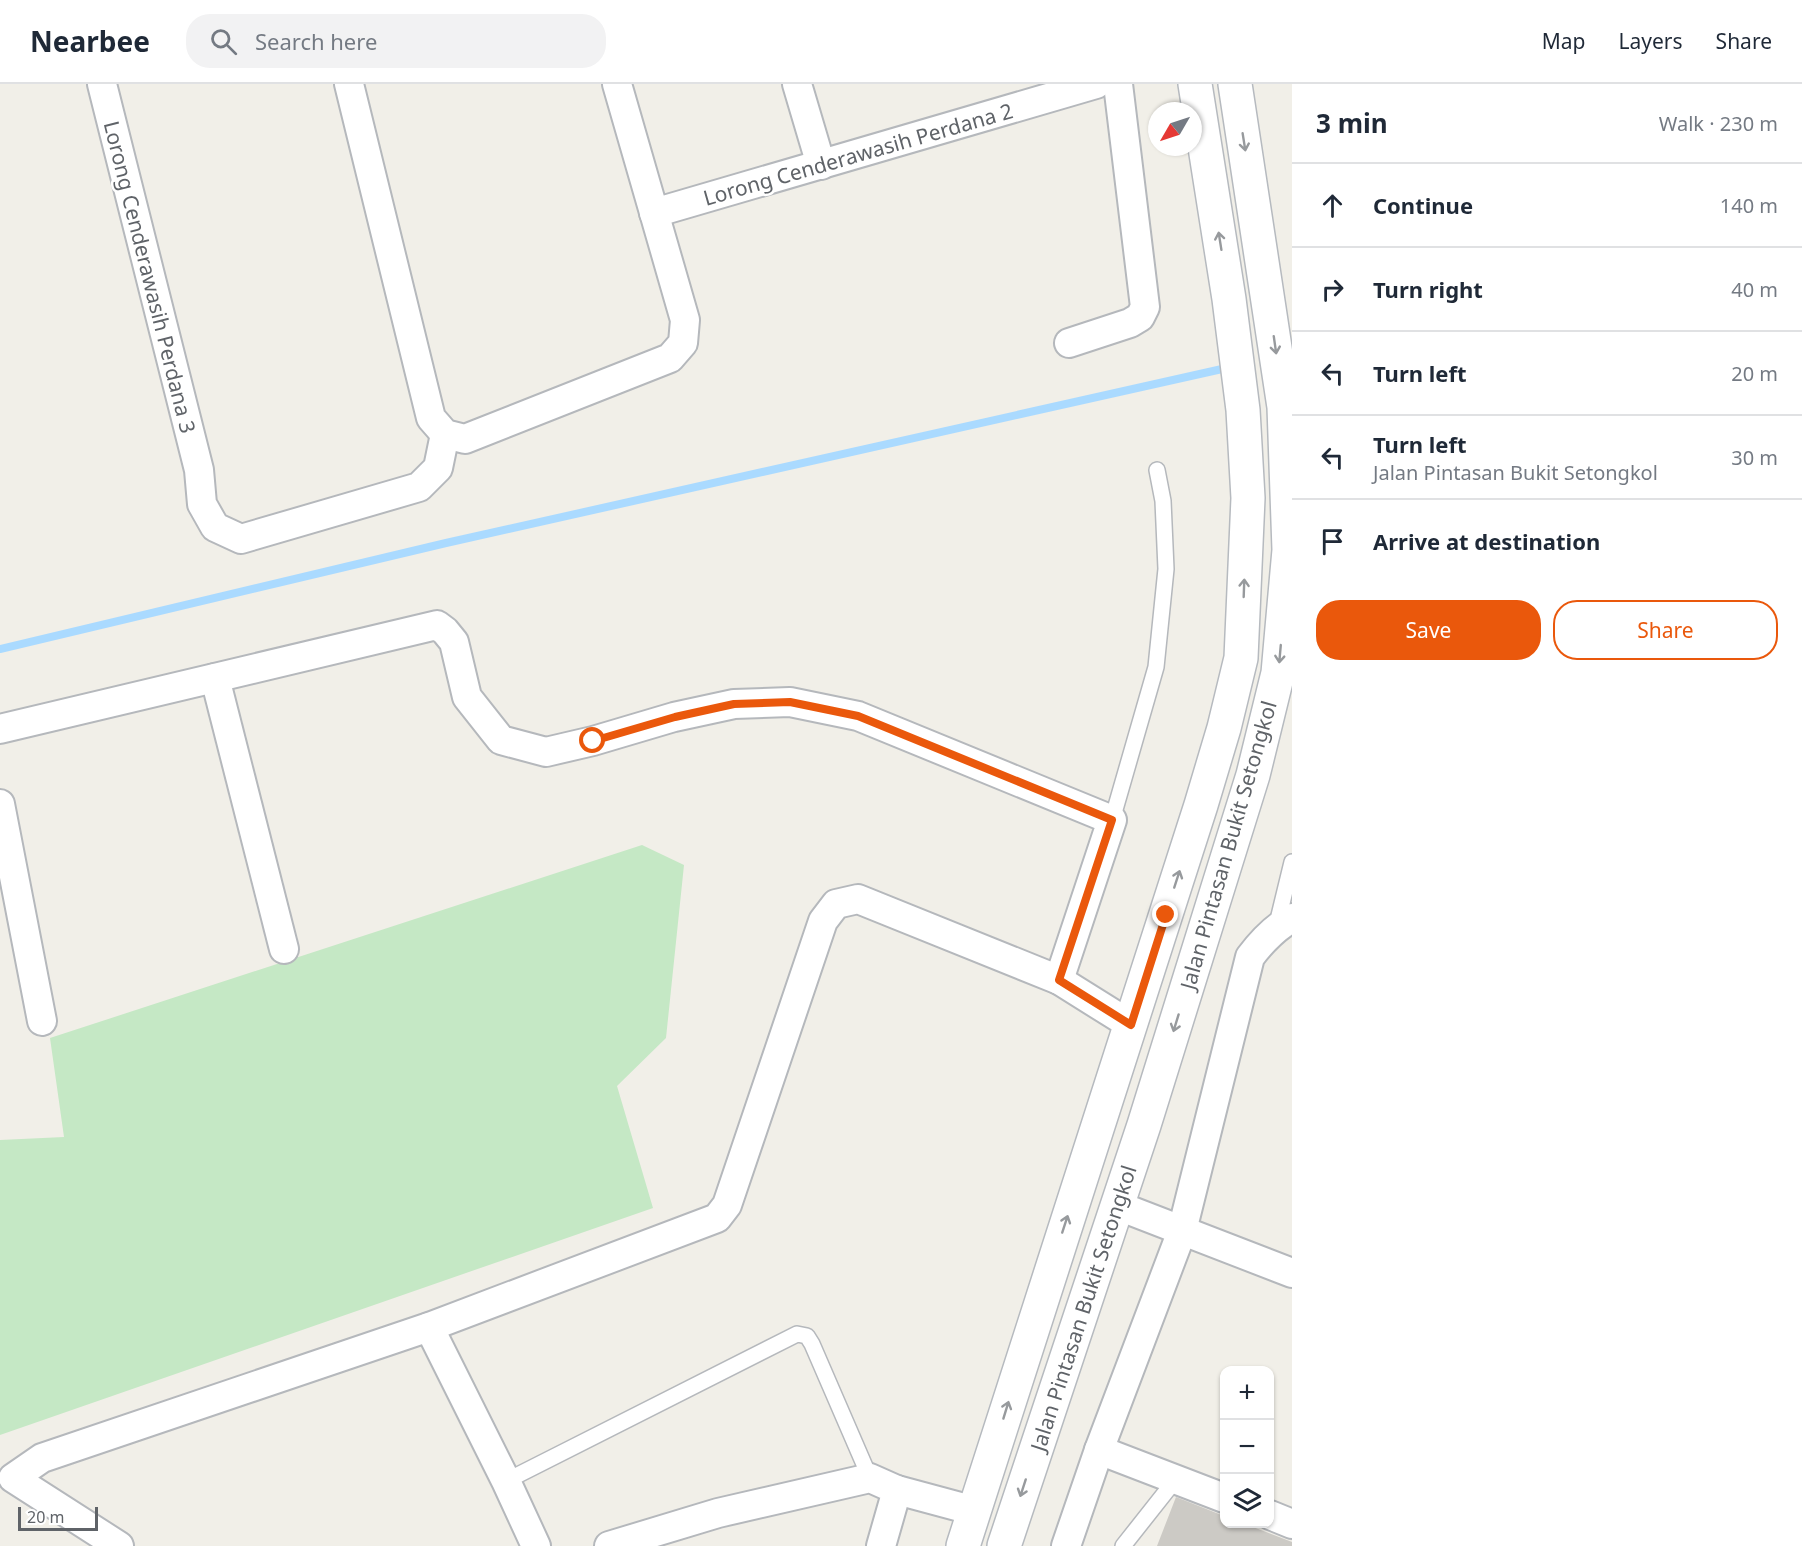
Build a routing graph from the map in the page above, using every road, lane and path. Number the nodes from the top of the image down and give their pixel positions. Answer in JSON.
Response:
{"nodes":[{"id":1,"x":102,"y":84,"type":"edge"},
{"id":2,"x":349,"y":84,"type":"edge"},
{"id":3,"x":617,"y":84,"type":"edge"},
{"id":4,"x":797,"y":84,"type":"edge"},
{"id":5,"x":1096,"y":84,"type":"edge"},
{"id":6,"x":1118,"y":84,"type":"edge"},
{"id":7,"x":1195,"y":84,"type":"edge"},
{"id":8,"x":1235,"y":84,"type":"edge"},
{"id":9,"x":821,"y":165,"type":"junction"},
{"id":10,"x":654,"y":213,"type":"junction"},
{"id":11,"x":1069,"y":343,"type":"dead end"},
{"id":12,"x":445,"y":434,"type":"junction"},
{"id":13,"x":1157,"y":470,"type":"dead end"},
{"id":14,"x":215,"y":678,"type":"junction"},
{"id":15,"x":0,"y":729,"type":"edge"},
{"id":16,"x":0,"y":804,"type":"edge"},
{"id":17,"x":1112,"y":820,"type":"junction"},
{"id":18,"x":1292,"y":862,"type":"edge"},
{"id":19,"x":1284,"y":923,"type":"edge"},
{"id":20,"x":284,"y":948,"type":"dead end"},
{"id":21,"x":1059,"y":980,"type":"junction"},
{"id":22,"x":42,"y":1021,"type":"dead end"},
{"id":23,"x":1131,"y":1025,"type":"junction"},
{"id":24,"x":1116,"y":1206,"type":"junction"},
{"id":25,"x":1182,"y":1231,"type":"junction"},
{"id":26,"x":1292,"y":1273,"type":"edge"},
{"id":27,"x":429,"y":1327,"type":"junction"},
{"id":28,"x":1099,"y":1450,"type":"junction"},
{"id":29,"x":870,"y":1478,"type":"junction"},
{"id":30,"x":1176,"y":1479,"type":"junction"},
{"id":31,"x":507,"y":1481,"type":"junction"},
{"id":32,"x":897,"y":1490,"type":"junction"},
{"id":33,"x":1220,"y":1496,"type":"edge"},
{"id":34,"x":975,"y":1511,"type":"junction"},
{"id":35,"x":1274,"y":1517,"type":"edge"},
{"id":36,"x":1292,"y":1524,"type":"edge"},
{"id":37,"x":119,"y":1546,"type":"edge"},
{"id":38,"x":536,"y":1546,"type":"edge"},
{"id":39,"x":609,"y":1546,"type":"edge"},
{"id":40,"x":881,"y":1546,"type":"edge"},
{"id":41,"x":963,"y":1546,"type":"edge"},
{"id":42,"x":1004,"y":1546,"type":"edge"},
{"id":43,"x":1066,"y":1546,"type":"edge"},
{"id":44,"x":1123,"y":1546,"type":"edge"}],
"edges":[{"from":1,"to":12,"type":"street","name":"Lorong Cenderawasih Perdana 3"},
{"from":2,"to":12,"type":"street"},
{"from":3,"to":10,"type":"street"},
{"from":4,"to":9,"type":"street"},
{"from":5,"to":9,"type":"street","name":"Lorong Cenderawasih Perdana 2"},
{"from":6,"to":11,"type":"street"},
{"from":23,"to":7,"type":"main road","name":"Jalan Pintasan Bukit Setongkol","one_way":true},
{"from":8,"to":24,"type":"main road","name":"Jalan Pintasan Bukit Setongkol","one_way":true},
{"from":9,"to":10,"type":"street","name":"Lorong Cenderawasih Perdana 2"},
{"from":10,"to":12,"type":"street"},
{"from":13,"to":17,"type":"lane"},
{"from":14,"to":15,"type":"street"},
{"from":14,"to":17,"type":"street"},
{"from":14,"to":20,"type":"street"},
{"from":16,"to":22,"type":"street"},
{"from":17,"to":21,"type":"street"},
{"from":18,"to":19,"type":"lane"},
{"from":19,"to":25,"type":"street"},
{"from":21,"to":23,"type":"street"},
{"from":21,"to":27,"type":"street"},
{"from":34,"to":23,"type":"main road","name":"Jalan Pintasan Bukit Setongkol","one_way":true},
{"from":24,"to":25,"type":"street"},
{"from":24,"to":42,"type":"main road","name":"Jalan Pintasan Bukit Setongkol","one_way":true},
{"from":25,"to":26,"type":"street"},
{"from":25,"to":28,"type":"street"},
{"from":27,"to":31,"type":"street"},
{"from":27,"to":37,"type":"street"},
{"from":28,"to":30,"type":"street"},
{"from":28,"to":43,"type":"street"},
{"from":29,"to":31,"type":"lane"},
{"from":29,"to":32,"type":"street"},
{"from":29,"to":39,"type":"street"},
{"from":30,"to":33,"type":"street"},
{"from":30,"to":44,"type":"lane"},
{"from":31,"to":38,"type":"street"},
{"from":32,"to":34,"type":"street"},
{"from":32,"to":40,"type":"street"},
{"from":34,"to":41,"type":"main road","name":"Jalan Pintasan Bukit Setongkol"},
{"from":35,"to":36,"type":"street"}]}
